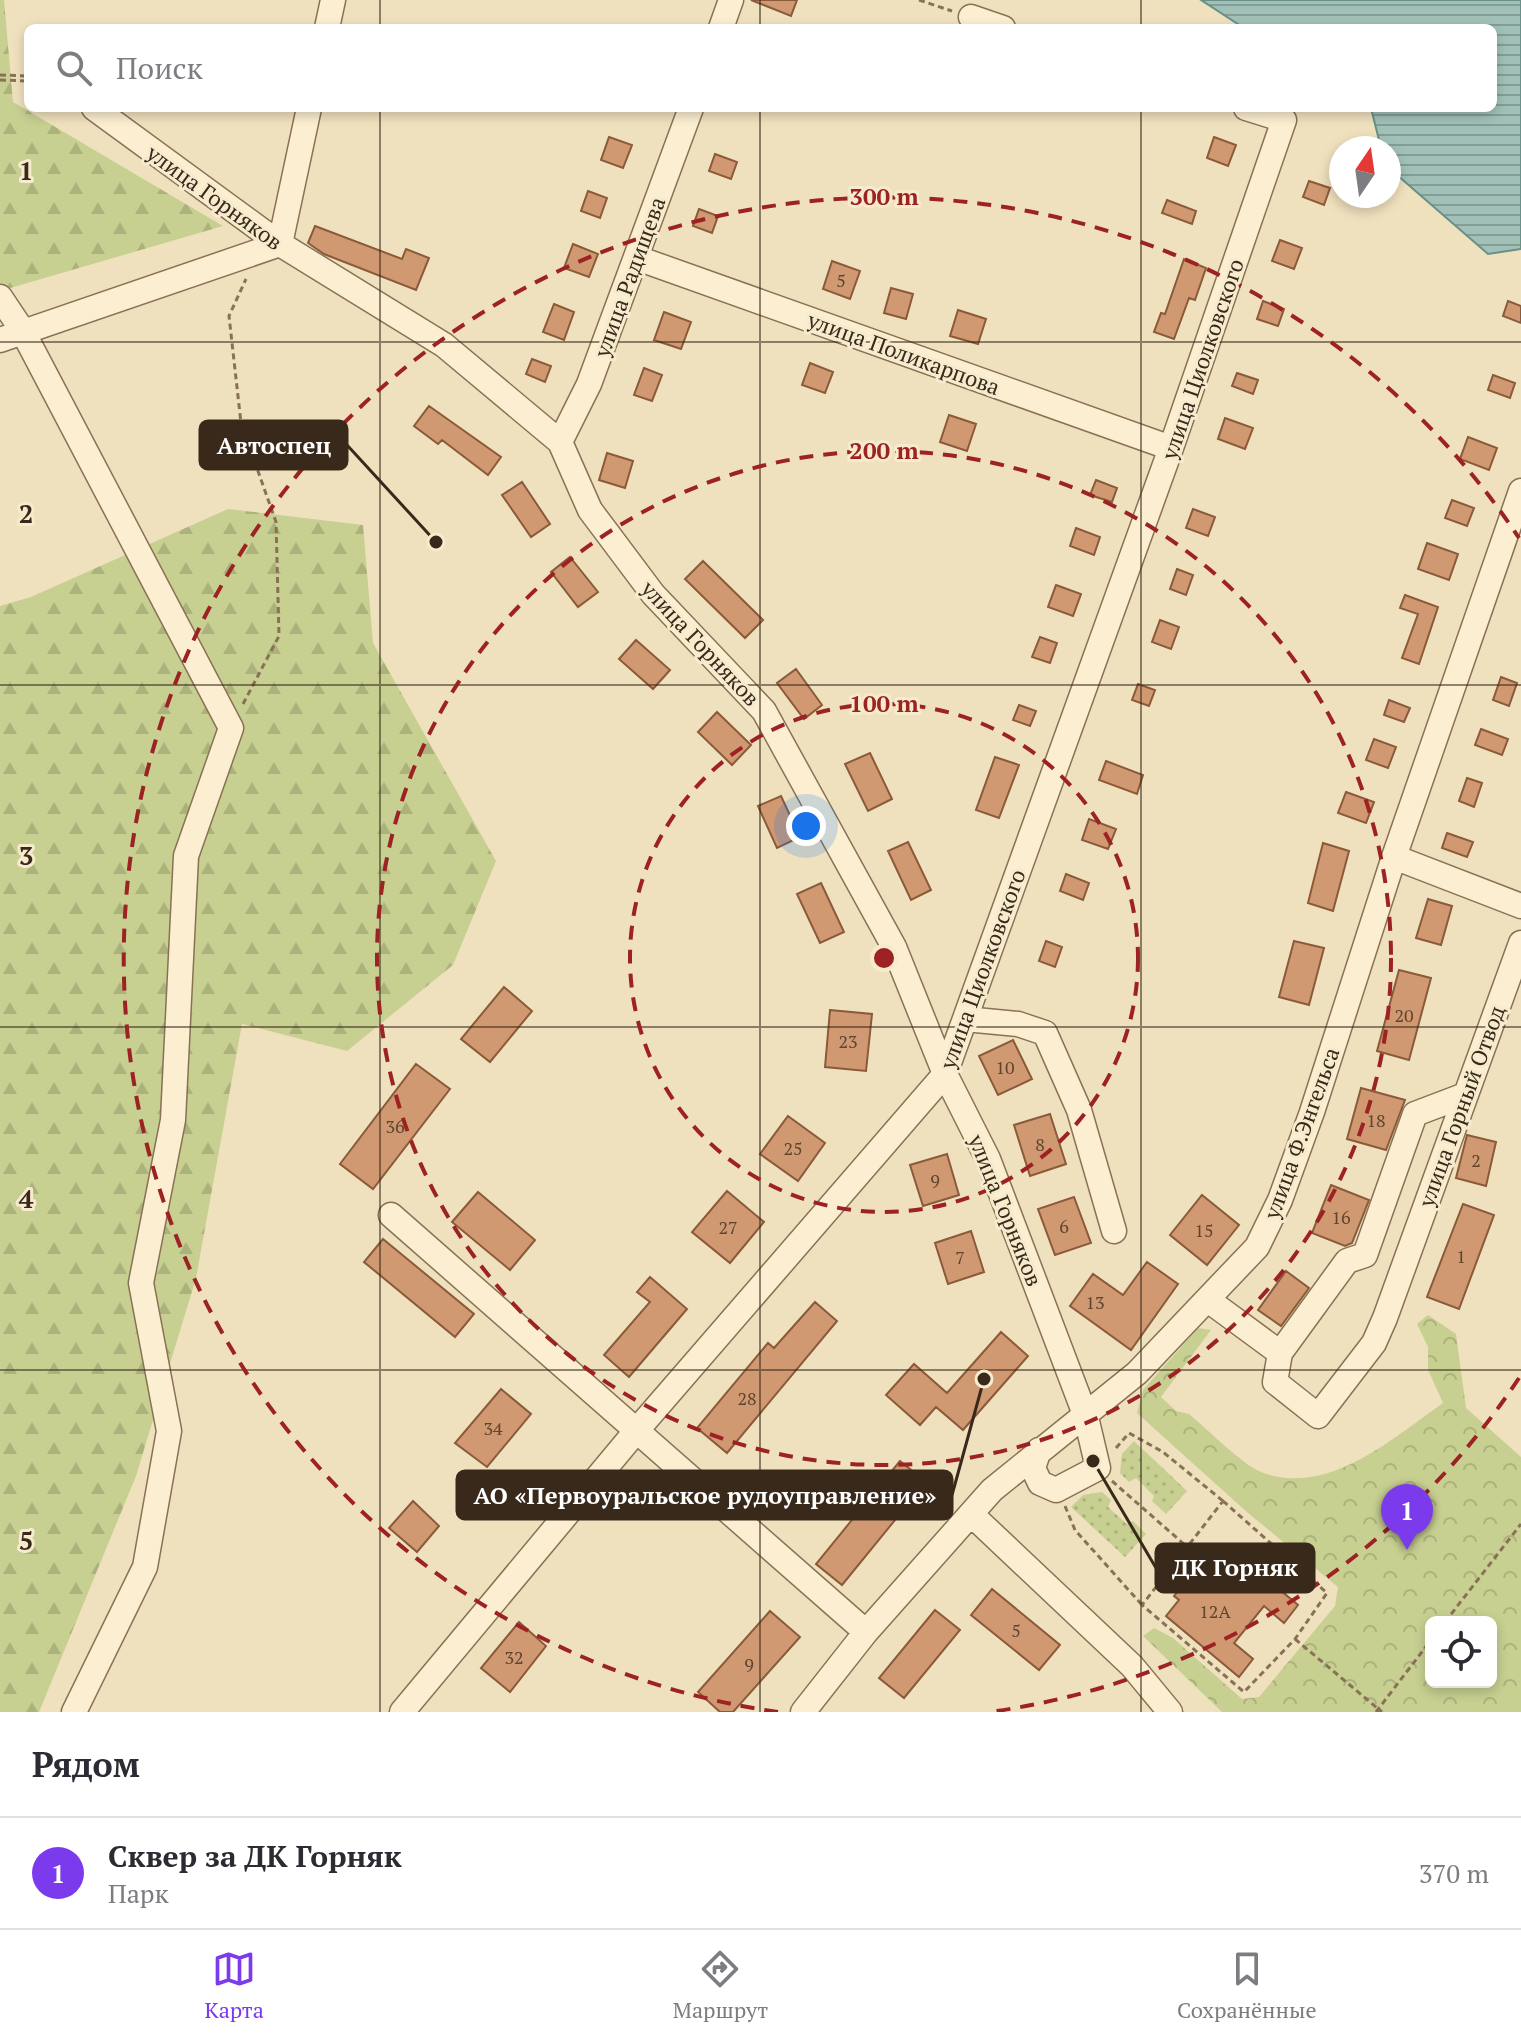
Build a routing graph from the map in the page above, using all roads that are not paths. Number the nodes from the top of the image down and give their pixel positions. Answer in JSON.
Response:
{"nodes":[{"id":1,"x":333,"y":0,"type":"edge"},
{"id":2,"x":731,"y":0,"type":"edge"},
{"id":3,"x":971,"y":17,"type":"road end"},
{"id":4,"x":328,"y":24,"type":"edge"},
{"id":5,"x":722,"y":24,"type":"edge"},
{"id":6,"x":991,"y":24,"type":"edge"},
{"id":7,"x":99,"y":112,"type":"edge"},
{"id":8,"x":308,"y":112,"type":"edge"},
{"id":9,"x":690,"y":112,"type":"edge"},
{"id":10,"x":1259,"y":112,"type":"edge"},
{"id":11,"x":270,"y":247,"type":"junction"},
{"id":12,"x":637,"y":258,"type":"junction"},
{"id":13,"x":0,"y":297,"type":"edge"},
{"id":14,"x":11,"y":335,"type":"edge"},
{"id":15,"x":560,"y":442,"type":"junction"},
{"id":16,"x":1171,"y":448,"type":"junction"},
{"id":17,"x":1521,"y":491,"type":"edge"},
{"id":18,"x":1394,"y":857,"type":"junction"},
{"id":19,"x":1521,"y":906,"type":"edge"},
{"id":20,"x":1521,"y":943,"type":"edge"},
{"id":21,"x":1511,"y":1001,"type":"edge"},
{"id":22,"x":965,"y":1019,"type":"junction"},
{"id":23,"x":945,"y":1074,"type":"junction"},
{"id":24,"x":1465,"y":1095,"type":"junction"},
{"id":25,"x":391,"y":1215,"type":"dead end"},
{"id":26,"x":1114,"y":1231,"type":"dead end"},
{"id":27,"x":1208,"y":1300,"type":"junction"},
{"id":28,"x":1280,"y":1353,"type":"junction"},
{"id":29,"x":1086,"y":1417,"type":"junction"},
{"id":30,"x":637,"y":1430,"type":"junction"},
{"id":31,"x":1039,"y":1450,"type":"junction"},
{"id":32,"x":971,"y":1514,"type":"junction"},
{"id":33,"x":866,"y":1632,"type":"junction"},
{"id":34,"x":74,"y":1712,"type":"edge"},
{"id":35,"x":402,"y":1712,"type":"edge"},
{"id":36,"x":803,"y":1712,"type":"edge"},
{"id":37,"x":1170,"y":1712,"type":"edge"}],
"edges":[{"from":1,"to":4,"type":"street"},
{"from":2,"to":5,"type":"street"},
{"from":3,"to":6,"type":"street"},
{"from":7,"to":11,"type":"street","name":"улица Горняков"},
{"from":8,"to":11,"type":"street"},
{"from":9,"to":12,"type":"street","name":"улица Радищева"},
{"from":10,"to":16,"type":"street","name":"улица Циолковского"},
{"from":11,"to":14,"type":"street"},
{"from":11,"to":15,"type":"street","name":"улица Горняков"},
{"from":12,"to":15,"type":"street","name":"улица Радищева"},
{"from":12,"to":16,"type":"street","name":"улица Поликарпова"},
{"from":13,"to":14,"type":"street"},
{"from":14,"to":34,"type":"street"},
{"from":15,"to":23,"type":"street","name":"улица Горняков"},
{"from":16,"to":22,"type":"street","name":"улица Циолковского"},
{"from":17,"to":18,"type":"street","name":"улица Ф.Энгельса"},
{"from":18,"to":19,"type":"street"},
{"from":18,"to":27,"type":"street","name":"улица Ф.Энгельса"},
{"from":20,"to":21,"type":"street","name":"улица Горный Отвод"},
{"from":21,"to":24,"type":"street","name":"улица Горный Отвод"},
{"from":22,"to":23,"type":"street","name":"улица Циолковского"},
{"from":22,"to":26,"type":"street"},
{"from":23,"to":29,"type":"street","name":"улица Горняков"},
{"from":23,"to":30,"type":"street","name":"улица Циолковского"},
{"from":24,"to":28,"type":"street"},
{"from":24,"to":28,"type":"street","name":"улица Горный Отвод"},
{"from":25,"to":30,"type":"street"},
{"from":27,"to":28,"type":"street"},
{"from":27,"to":29,"type":"street","name":"улица Ф.Энгельса"},
{"from":29,"to":31,"type":"street","name":"улица Ф.Энгельса"},
{"from":29,"to":31,"type":"street"},
{"from":29,"to":31,"type":"street"},
{"from":30,"to":33,"type":"street"},
{"from":30,"to":35,"type":"street","name":"улица Циолковского"},
{"from":31,"to":32,"type":"street","name":"улица Ф.Энгельса"},
{"from":32,"to":33,"type":"street","name":"улица Ф.Энгельса"},
{"from":32,"to":37,"type":"street"},
{"from":33,"to":36,"type":"street","name":"улица Ф.Энгельса"}]}
